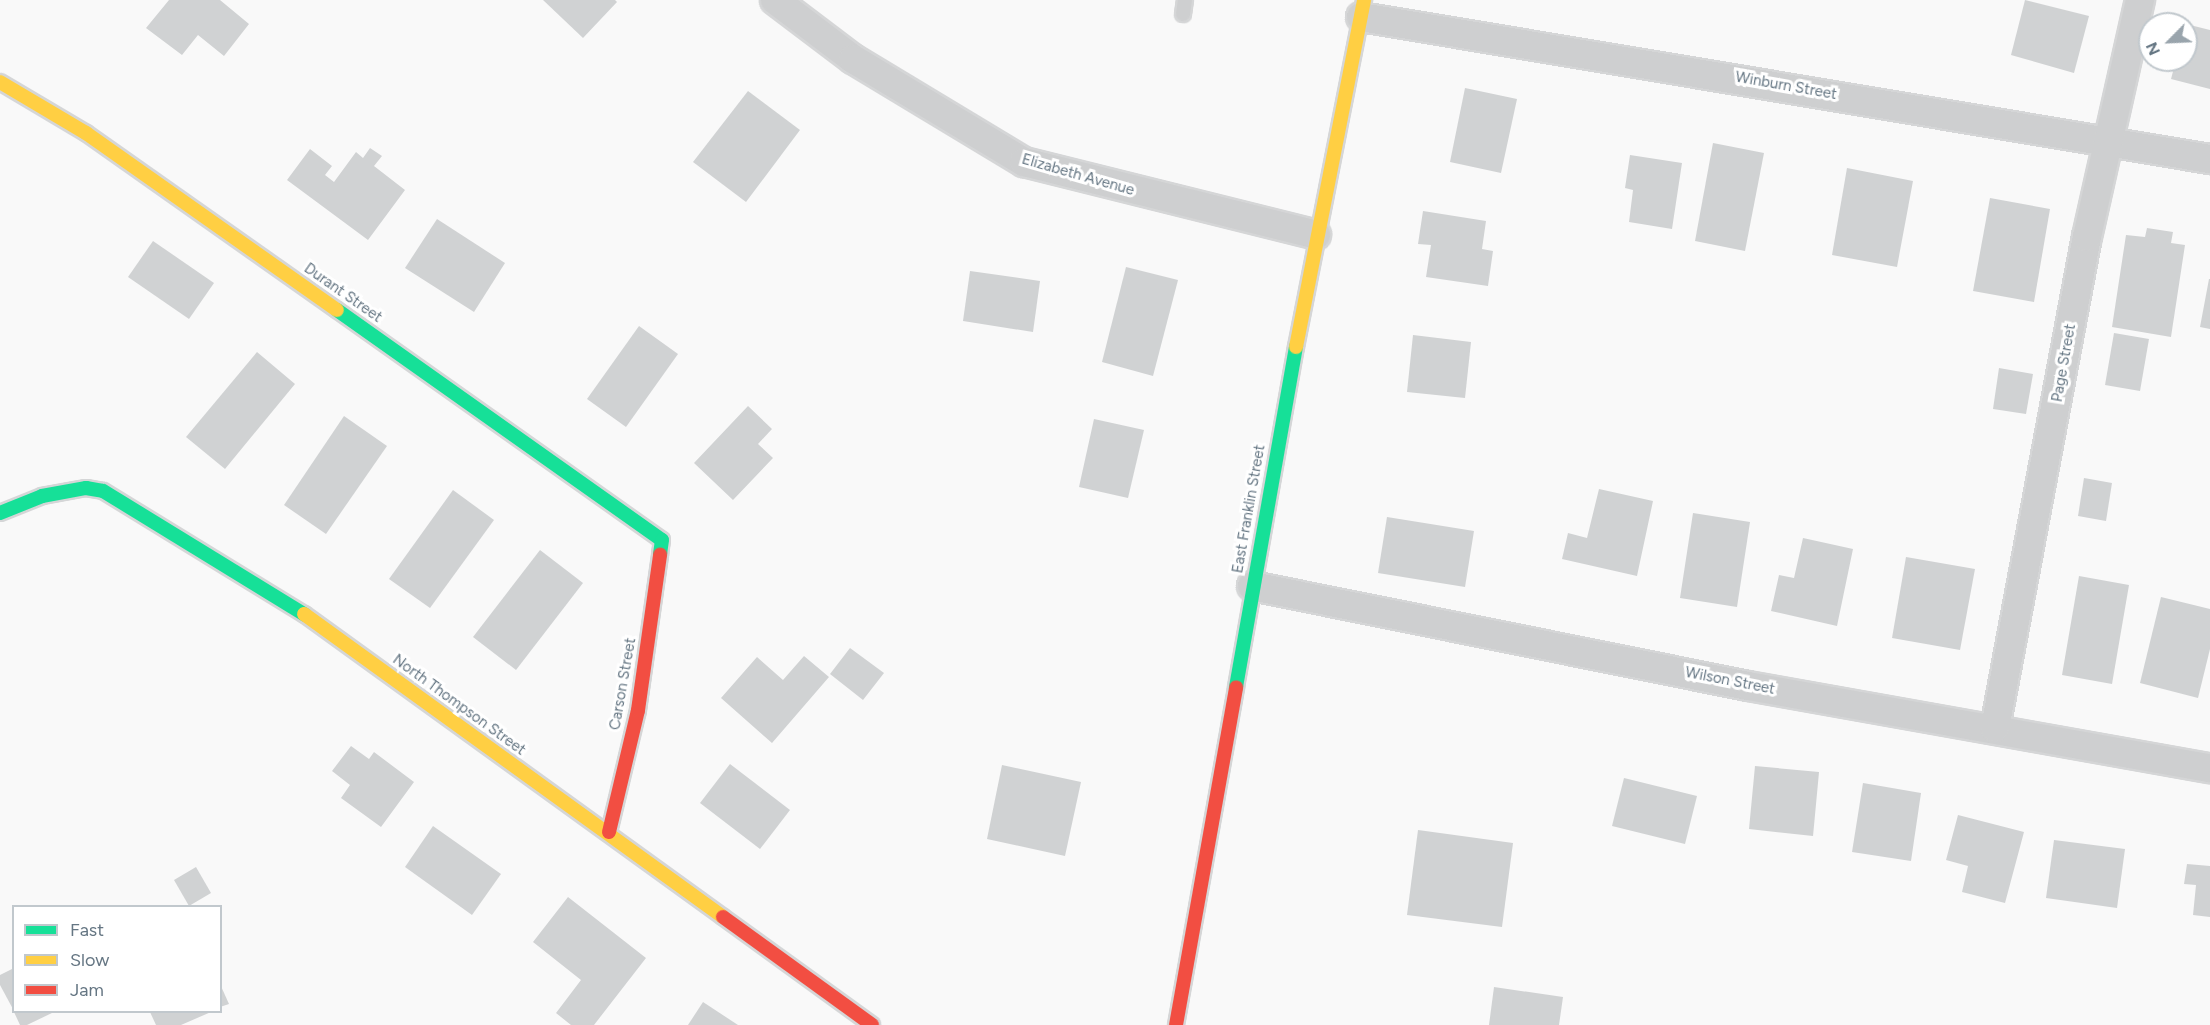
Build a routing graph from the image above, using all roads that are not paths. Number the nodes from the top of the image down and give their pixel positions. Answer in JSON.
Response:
{"nodes":[{"id":1,"x":775,"y":0,"type":"edge"},
{"id":2,"x":2140,"y":0,"type":"edge"},
{"id":3,"x":1363,"y":8,"type":"edge"},
{"id":4,"x":0,"y":82,"type":"edge"},
{"id":5,"x":2106,"y":144,"type":"junction"},
{"id":6,"x":2210,"y":159,"type":"edge"},
{"id":7,"x":1316,"y":235,"type":"junction"},
{"id":8,"x":0,"y":513,"type":"edge"},
{"id":9,"x":662,"y":540,"type":"joint"},
{"id":10,"x":1252,"y":586,"type":"junction"},
{"id":11,"x":1995,"y":728,"type":"junction"},
{"id":12,"x":2210,"y":768,"type":"edge"},
{"id":13,"x":609,"y":832,"type":"junction"},
{"id":14,"x":872,"y":1025,"type":"edge"},
{"id":15,"x":1176,"y":1025,"type":"edge"}],
"edges":[{"from":1,"to":7,"type":"street","name":"Elizabeth Avenue"},
{"from":2,"to":5,"type":"street","name":"Page Street"},
{"from":3,"to":5,"type":"street","name":"Winburn Street"},
{"from":3,"to":7,"type":"street","name":"East Franklin Street"},
{"from":4,"to":9,"type":"street","name":"Durant Street"},
{"from":5,"to":6,"type":"street","name":"Winburn Street"},
{"from":5,"to":11,"type":"street","name":"Page Street"},
{"from":7,"to":10,"type":"street","name":"East Franklin Street"},
{"from":8,"to":13,"type":"street","name":"North Thompson Street"},
{"from":9,"to":13,"type":"street","name":"Carson Street"},
{"from":10,"to":11,"type":"street","name":"Wilson Street"},
{"from":10,"to":15,"type":"street","name":"East Franklin Street"},
{"from":11,"to":12,"type":"street","name":"Wilson Street"},
{"from":13,"to":14,"type":"street","name":"North Thompson Street"}]}
